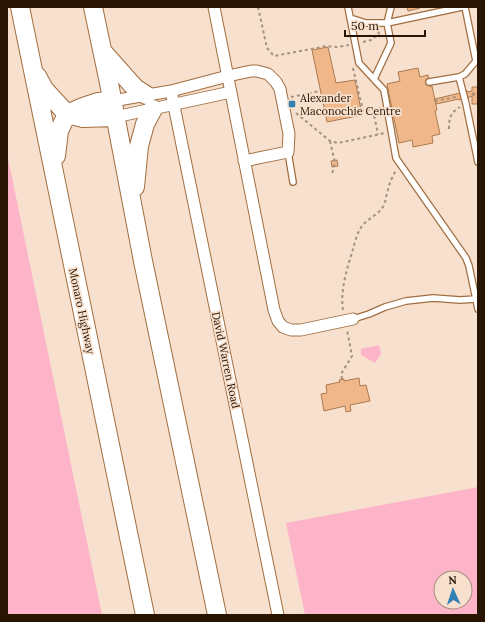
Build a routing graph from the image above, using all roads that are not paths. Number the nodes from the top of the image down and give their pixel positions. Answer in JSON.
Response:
{"nodes":[{"id":1,"x":20,"y":7,"type":"edge"},
{"id":2,"x":93,"y":7,"type":"edge"},
{"id":3,"x":214,"y":7,"type":"edge"},
{"id":4,"x":348,"y":7,"type":"edge"},
{"id":5,"x":391,"y":7,"type":"edge"},
{"id":6,"x":462,"y":7,"type":"edge"},
{"id":7,"x":465,"y":7,"type":"edge"},
{"id":8,"x":350,"y":18,"type":"junction"},
{"id":9,"x":387,"y":23,"type":"junction"},
{"id":10,"x":102,"y":50,"type":"junction"},
{"id":11,"x":477,"y":61,"type":"edge"},
{"id":12,"x":33,"y":71,"type":"junction"},
{"id":13,"x":228,"y":76,"type":"junction"},
{"id":14,"x":459,"y":77,"type":"junction"},
{"id":15,"x":374,"y":79,"type":"junction"},
{"id":16,"x":429,"y":82,"type":"dead end"},
{"id":17,"x":171,"y":91,"type":"junction"},
{"id":18,"x":231,"y":92,"type":"junction"},
{"id":19,"x":150,"y":102,"type":"junction"},
{"id":20,"x":174,"y":104,"type":"junction"},
{"id":21,"x":114,"y":109,"type":"junction"},
{"id":22,"x":67,"y":114,"type":"junction"},
{"id":23,"x":288,"y":152,"type":"junction"},
{"id":24,"x":244,"y":161,"type":"junction"},
{"id":25,"x":478,"y":162,"type":"edge"},
{"id":26,"x":54,"y":171,"type":"junction"},
{"id":27,"x":293,"y":182,"type":"dead end"},
{"id":28,"x":133,"y":210,"type":"junction"},
{"id":29,"x":476,"y":299,"type":"junction"},
{"id":30,"x":478,"y":309,"type":"edge"},
{"id":31,"x":349,"y":320,"type":"joint"},
{"id":32,"x":145,"y":615,"type":"edge"},
{"id":33,"x":217,"y":615,"type":"edge"},
{"id":34,"x":278,"y":615,"type":"edge"}],
"edges":[{"from":1,"to":12,"type":"highway","name":"Monaro Highway"},
{"from":2,"to":10,"type":"highway"},
{"from":3,"to":13,"type":"street"},
{"from":4,"to":8,"type":"lane"},
{"from":5,"to":9,"type":"lane"},
{"from":6,"to":9,"type":"lane"},
{"from":7,"to":11,"type":"lane"},
{"from":8,"to":9,"type":"lane"},
{"from":8,"to":15,"type":"lane"},
{"from":9,"to":15,"type":"lane"},
{"from":10,"to":19,"type":"highway"},
{"from":10,"to":21,"type":"highway"},
{"from":11,"to":14,"type":"lane"},
{"from":12,"to":22,"type":"highway"},
{"from":12,"to":26,"type":"highway","name":"Monaro Highway"},
{"from":13,"to":17,"type":"street"},
{"from":13,"to":18,"type":"street"},
{"from":13,"to":23,"type":"street"},
{"from":14,"to":16,"type":"lane"},
{"from":14,"to":25,"type":"lane"},
{"from":15,"to":29,"type":"lane"},
{"from":17,"to":19,"type":"street"},
{"from":17,"to":20,"type":"street","name":"David Warren Road"},
{"from":18,"to":20,"type":"street"},
{"from":18,"to":24,"type":"street"},
{"from":19,"to":20,"type":"street"},
{"from":19,"to":21,"type":"street"},
{"from":19,"to":21,"type":"street"},
{"from":19,"to":28,"type":"highway"},
{"from":20,"to":34,"type":"street","name":"David Warren Road"},
{"from":21,"to":22,"type":"highway"},
{"from":21,"to":28,"type":"highway"},
{"from":22,"to":26,"type":"highway"},
{"from":23,"to":24,"type":"street"},
{"from":23,"to":27,"type":"lane"},
{"from":24,"to":31,"type":"street"},
{"from":26,"to":32,"type":"highway","name":"Monaro Highway"},
{"from":28,"to":33,"type":"highway"},
{"from":29,"to":30,"type":"lane"},
{"from":29,"to":31,"type":"lane"}]}
